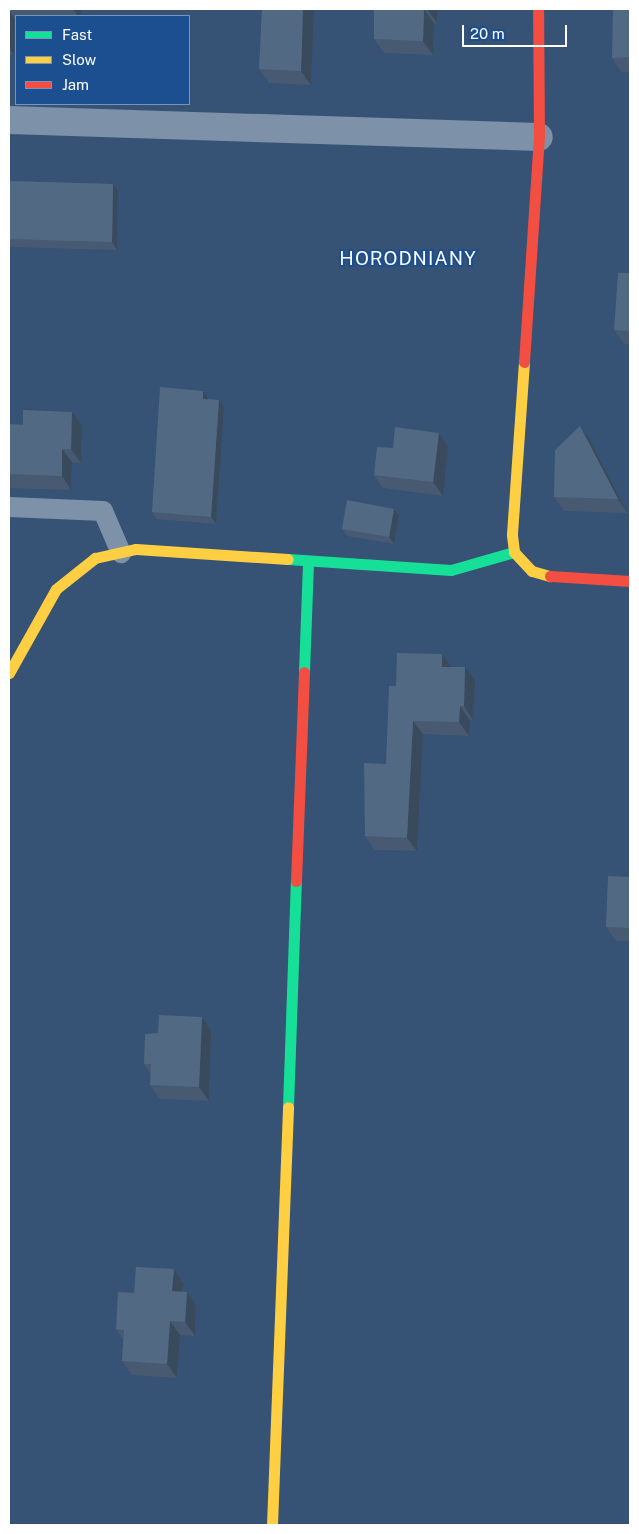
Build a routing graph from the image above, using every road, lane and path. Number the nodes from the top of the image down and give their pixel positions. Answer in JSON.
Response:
{"nodes":[{"id":1,"x":538,"y":9,"type":"edge"},
{"id":2,"x":9,"y":120,"type":"edge"},
{"id":3,"x":538,"y":137,"type":"junction"},
{"id":4,"x":9,"y":507,"type":"edge"},
{"id":5,"x":121,"y":552,"type":"junction"},
{"id":6,"x":514,"y":552,"type":"junction"},
{"id":7,"x":308,"y":561,"type":"junction"},
{"id":8,"x":630,"y":580,"type":"edge"},
{"id":9,"x":9,"y":673,"type":"edge"},
{"id":10,"x":272,"y":1525,"type":"edge"}],
"edges":[{"from":1,"to":3,"type":"street"},
{"from":2,"to":3,"type":"street"},
{"from":3,"to":6,"type":"street"},
{"from":4,"to":5,"type":"lane"},
{"from":5,"to":7,"type":"street"},
{"from":5,"to":9,"type":"street"},
{"from":6,"to":7,"type":"street"},
{"from":6,"to":8,"type":"street"},
{"from":7,"to":10,"type":"street"}]}
